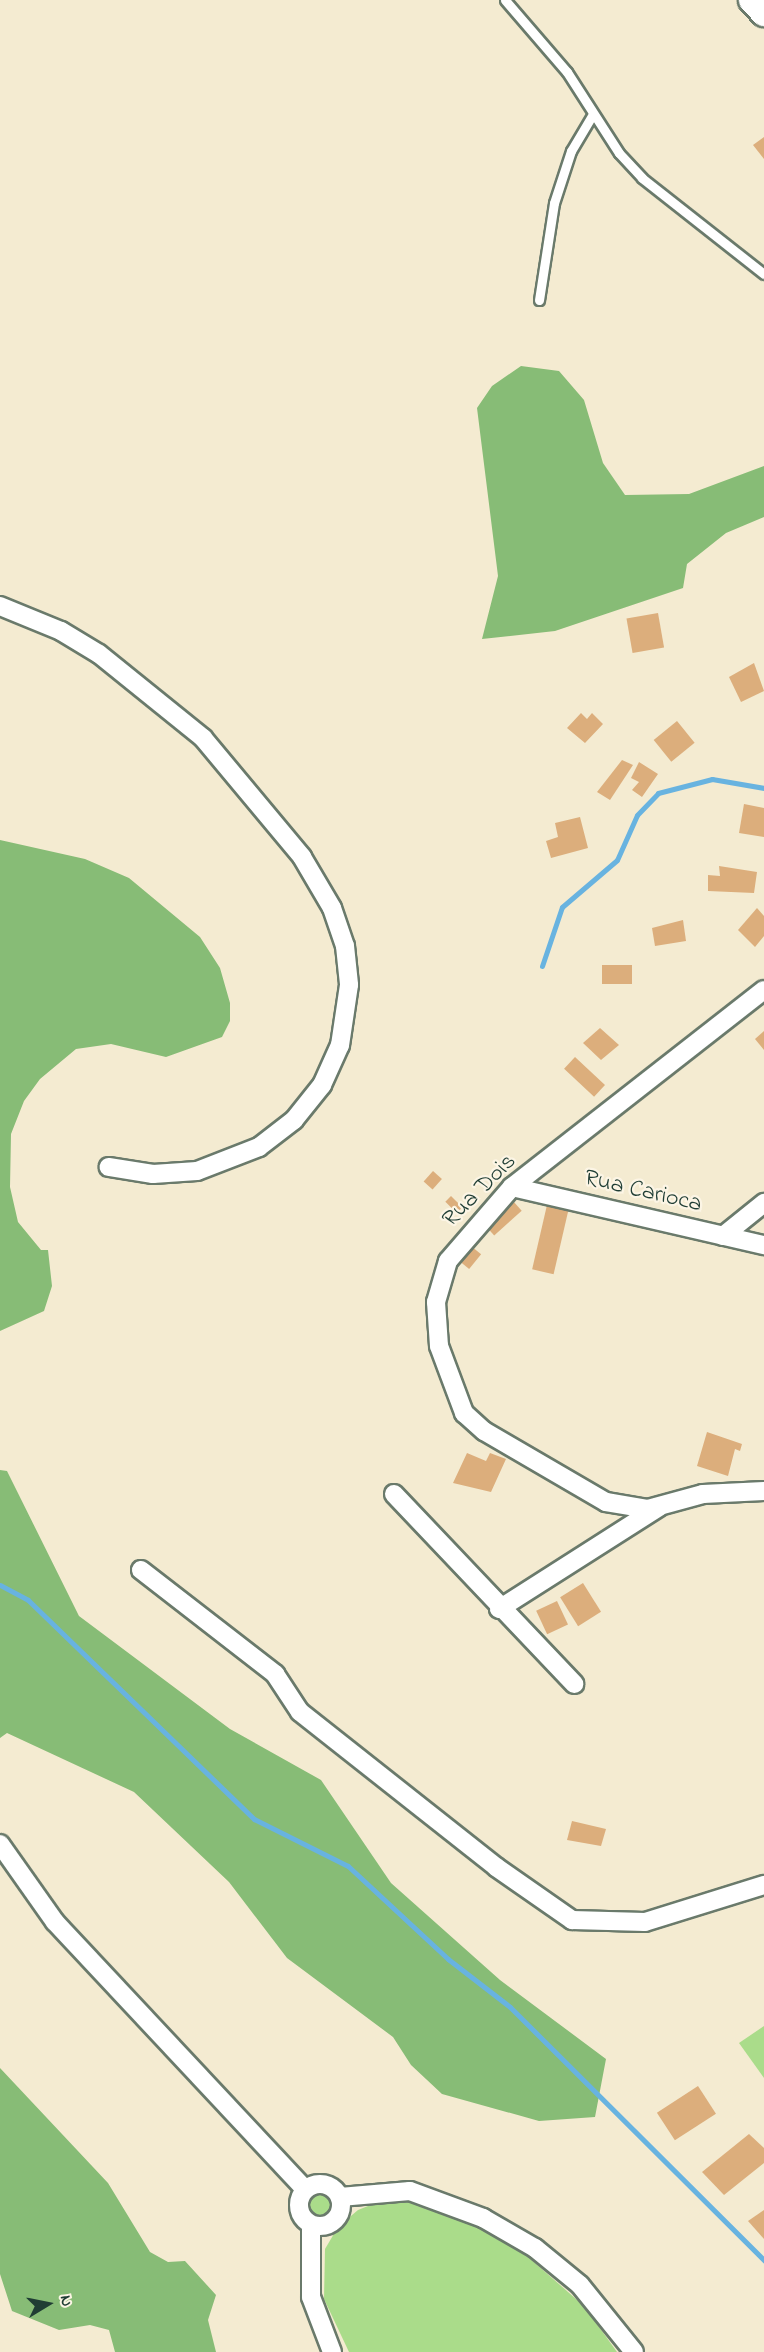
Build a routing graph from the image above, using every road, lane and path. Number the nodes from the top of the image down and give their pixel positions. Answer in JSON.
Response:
{"nodes":[{"id":1,"x":505,"y":0,"type":"edge"},
{"id":2,"x":752,"y":0,"type":"edge"},
{"id":3,"x":764,"y":13,"type":"edge"},
{"id":4,"x":593,"y":114,"type":"junction"},
{"id":5,"x":764,"y":274,"type":"edge"},
{"id":6,"x":539,"y":300,"type":"dead end"},
{"id":7,"x":0,"y":606,"type":"edge"},
{"id":8,"x":764,"y":990,"type":"edge"},
{"id":9,"x":109,"y":1167,"type":"dead end"},
{"id":10,"x":512,"y":1187,"type":"junction"},
{"id":11,"x":764,"y":1203,"type":"edge"},
{"id":12,"x":723,"y":1236,"type":"junction"},
{"id":13,"x":764,"y":1245,"type":"edge"},
{"id":14,"x":764,"y":1491,"type":"edge"},
{"id":15,"x":394,"y":1494,"type":"dead end"},
{"id":16,"x":663,"y":1504,"type":"junction"},
{"id":17,"x":141,"y":1570,"type":"dead end"},
{"id":18,"x":499,"y":1609,"type":"junction"},
{"id":19,"x":574,"y":1684,"type":"dead end"},
{"id":20,"x":0,"y":1833,"type":"edge"},
{"id":21,"x":0,"y":1844,"type":"edge"},
{"id":22,"x":764,"y":1885,"type":"edge"},
{"id":23,"x":305,"y":2189,"type":"junction"},
{"id":24,"x":340,"y":2197,"type":"junction"},
{"id":25,"x":311,"y":2224,"type":"junction"},
{"id":26,"x":332,"y":2352,"type":"edge"},
{"id":27,"x":634,"y":2352,"type":"edge"}],
"edges":[{"from":1,"to":4,"type":"lane"},
{"from":2,"to":3,"type":"main road"},
{"from":4,"to":5,"type":"lane"},
{"from":4,"to":6,"type":"lane"},
{"from":7,"to":9,"type":"street"},
{"from":8,"to":10,"type":"street","name":"Rua Dois"},
{"from":10,"to":12,"type":"street","name":"Rua Carioca"},
{"from":10,"to":16,"type":"street","name":"Rua Dois"},
{"from":11,"to":12,"type":"street"},
{"from":12,"to":13,"type":"street","name":"Rua Carioca"},
{"from":14,"to":16,"type":"street","name":"Rua Dois"},
{"from":15,"to":18,"type":"street"},
{"from":16,"to":18,"type":"street"},
{"from":17,"to":22,"type":"street"},
{"from":18,"to":19,"type":"street"},
{"from":20,"to":21,"type":"street"},
{"from":21,"to":23,"type":"street"},
{"from":23,"to":24,"type":"street"},
{"from":23,"to":25,"type":"street"},
{"from":24,"to":25,"type":"street"},
{"from":24,"to":27,"type":"street"},
{"from":25,"to":26,"type":"street"}]}
